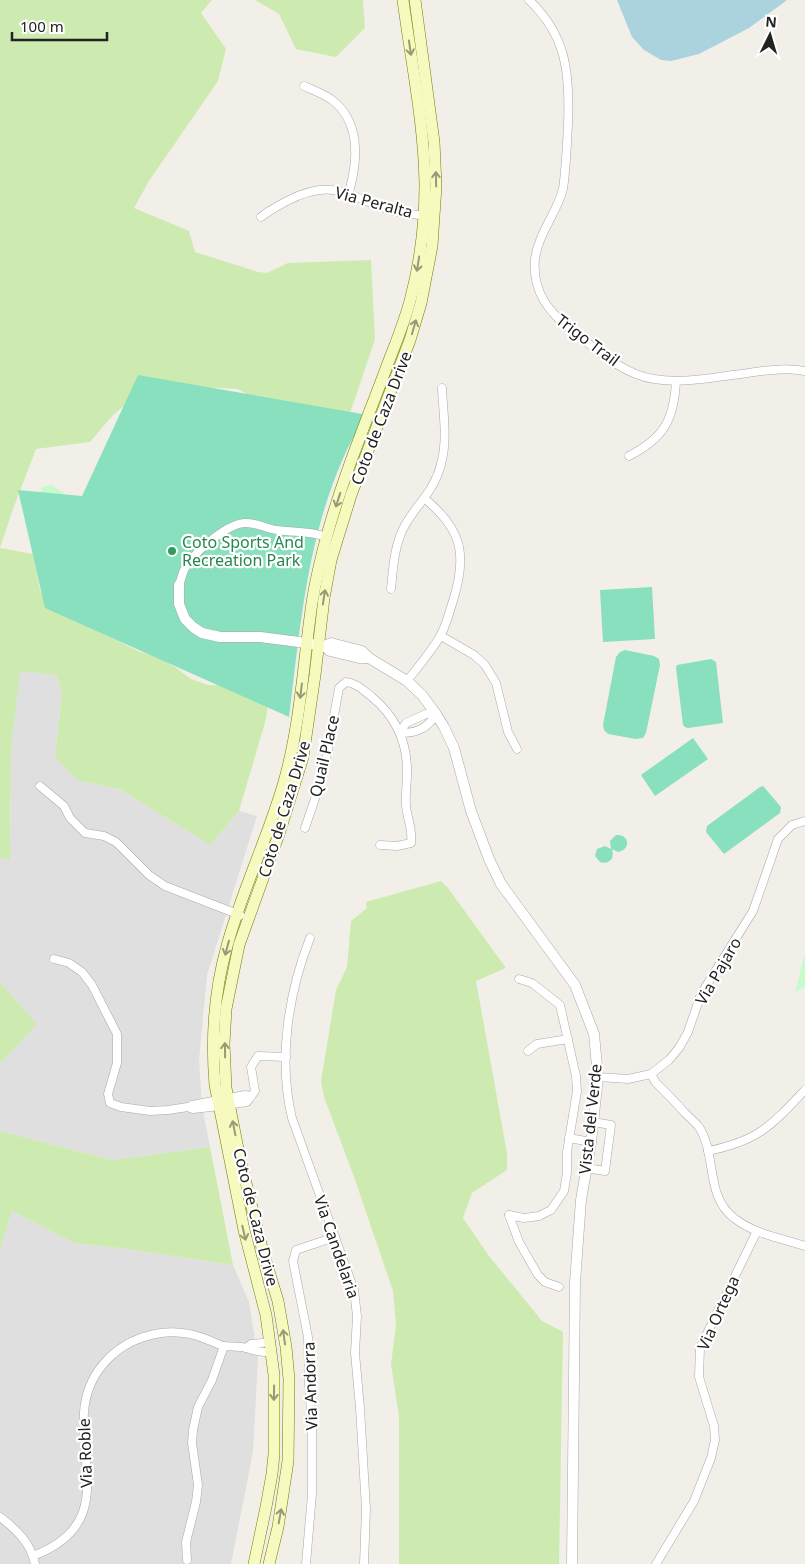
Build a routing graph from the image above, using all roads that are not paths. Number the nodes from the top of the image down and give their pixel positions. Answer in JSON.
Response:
{"nodes":[{"id":1,"x":403,"y":0,"type":"edge"},
{"id":2,"x":415,"y":0,"type":"edge"},
{"id":3,"x":529,"y":0,"type":"edge"},
{"id":4,"x":304,"y":86,"type":"dead end"},
{"id":5,"x":349,"y":192,"type":"junction"},
{"id":6,"x":429,"y":216,"type":"junction"},
{"id":7,"x":261,"y":217,"type":"dead end"},
{"id":8,"x":805,"y":371,"type":"edge"},
{"id":9,"x":676,"y":381,"type":"junction"},
{"id":10,"x":442,"y":388,"type":"dead end"},
{"id":11,"x":629,"y":456,"type":"dead end"},
{"id":12,"x":425,"y":498,"type":"junction"},
{"id":13,"x":327,"y":537,"type":"junction"},
{"id":14,"x":179,"y":585,"type":"joint"},
{"id":15,"x":391,"y":589,"type":"dead end"},
{"id":16,"x":441,"y":636,"type":"junction"},
{"id":17,"x":316,"y":645,"type":"junction"},
{"id":18,"x":407,"y":681,"type":"junction"},
{"id":19,"x":436,"y":714,"type":"junction"},
{"id":20,"x":400,"y":732,"type":"junction"},
{"id":21,"x":517,"y":749,"type":"dead end"},
{"id":22,"x":40,"y":786,"type":"dead end"},
{"id":23,"x":805,"y":821,"type":"edge"},
{"id":24,"x":305,"y":828,"type":"dead end"},
{"id":25,"x":380,"y":845,"type":"dead end"},
{"id":26,"x":237,"y":914,"type":"junction"},
{"id":27,"x":248,"y":918,"type":"junction"},
{"id":28,"x":310,"y":938,"type":"dead end"},
{"id":29,"x":54,"y":959,"type":"dead end"},
{"id":30,"x":519,"y":979,"type":"dead end"},
{"id":31,"x":568,"y":1039,"type":"junction"},
{"id":32,"x":528,"y":1051,"type":"dead end"},
{"id":33,"x":286,"y":1057,"type":"junction"},
{"id":34,"x":651,"y":1074,"type":"junction"},
{"id":35,"x":598,"y":1077,"type":"junction"},
{"id":36,"x":805,"y":1090,"type":"edge"},
{"id":37,"x":224,"y":1102,"type":"junction"},
{"id":38,"x":593,"y":1122,"type":"junction"},
{"id":39,"x":569,"y":1138,"type":"junction"},
{"id":40,"x":591,"y":1142,"type":"junction"},
{"id":41,"x":708,"y":1151,"type":"junction"},
{"id":42,"x":586,"y":1168,"type":"junction"},
{"id":43,"x":757,"y":1231,"type":"junction"},
{"id":44,"x":334,"y":1237,"type":"junction"},
{"id":45,"x":805,"y":1246,"type":"edge"},
{"id":46,"x":559,"y":1287,"type":"dead end"},
{"id":47,"x":224,"y":1346,"type":"junction"},
{"id":48,"x":271,"y":1347,"type":"junction"},
{"id":49,"x":0,"y":1517,"type":"edge"},
{"id":50,"x":34,"y":1560,"type":"edge"},
{"id":51,"x":187,"y":1560,"type":"dead end"},
{"id":52,"x":254,"y":1564,"type":"edge"},
{"id":53,"x":269,"y":1564,"type":"edge"},
{"id":54,"x":306,"y":1564,"type":"edge"},
{"id":55,"x":364,"y":1564,"type":"edge"},
{"id":56,"x":572,"y":1564,"type":"edge"},
{"id":57,"x":656,"y":1564,"type":"edge"}],
"edges":[{"from":1,"to":6,"type":"main road","name":"Coto de Caza Drive","one_way":true},
{"from":6,"to":2,"type":"main road","name":"Coto de Caza Drive","one_way":true},
{"from":3,"to":9,"type":"street","name":"Trigo Trail"},
{"from":4,"to":5,"type":"street"},
{"from":5,"to":6,"type":"street","name":"Via Peralta"},
{"from":5,"to":7,"type":"street","name":"Via Peralta"},
{"from":6,"to":13,"type":"main road","name":"Coto de Caza Drive","one_way":true},
{"from":17,"to":6,"type":"main road","name":"Coto de Caza Drive","one_way":true},
{"from":8,"to":9,"type":"street","name":"Trigo Trail"},
{"from":9,"to":11,"type":"street"},
{"from":10,"to":12,"type":"street"},
{"from":12,"to":15,"type":"street"},
{"from":12,"to":16,"type":"street"},
{"from":13,"to":14,"type":"street"},
{"from":13,"to":17,"type":"main road","name":"Coto de Caza Drive"},
{"from":14,"to":17,"type":"street","name":"Vista del Verde"},
{"from":16,"to":18,"type":"street"},
{"from":16,"to":21,"type":"street"},
{"from":17,"to":18,"type":"street","name":"Vista del Verde"},
{"from":17,"to":26,"type":"main road","name":"Coto de Caza Drive","one_way":true},
{"from":17,"to":27,"type":"main road","name":"Coto de Caza Drive"},
{"from":18,"to":19,"type":"street","name":"Vista del Verde"},
{"from":19,"to":20,"type":"street"},
{"from":19,"to":35,"type":"street","name":"Vista del Verde"},
{"from":20,"to":24,"type":"street","name":"Quail Place"},
{"from":20,"to":25,"type":"street"},
{"from":22,"to":26,"type":"street"},
{"from":23,"to":34,"type":"street","name":"Via Pajaro"},
{"from":26,"to":27,"type":"street"},
{"from":26,"to":37,"type":"main road","name":"Coto de Caza Drive","one_way":true},
{"from":37,"to":27,"type":"main road","name":"Coto de Caza Drive","one_way":true},
{"from":28,"to":33,"type":"street","name":"Via Candelaria"},
{"from":29,"to":37,"type":"street"},
{"from":30,"to":31,"type":"street"},
{"from":31,"to":32,"type":"street"},
{"from":31,"to":39,"type":"street"},
{"from":33,"to":37,"type":"street"},
{"from":33,"to":44,"type":"street","name":"Via Candelaria"},
{"from":34,"to":35,"type":"street","name":"Via Pajaro"},
{"from":34,"to":41,"type":"street"},
{"from":35,"to":38,"type":"street","name":"Vista del Verde"},
{"from":36,"to":41,"type":"street"},
{"from":37,"to":48,"type":"main road","name":"Coto de Caza Drive","one_way":true},
{"from":53,"to":37,"type":"main road","name":"Coto de Caza Drive","one_way":true},
{"from":38,"to":40,"type":"street","name":"Vista del Verde"},
{"from":38,"to":42,"type":"street"},
{"from":39,"to":40,"type":"street"},
{"from":39,"to":46,"type":"street"},
{"from":40,"to":42,"type":"street","name":"Vista del Verde"},
{"from":41,"to":43,"type":"street"},
{"from":42,"to":56,"type":"street","name":"Vista del Verde"},
{"from":43,"to":45,"type":"street"},
{"from":43,"to":57,"type":"street","name":"Via Ortega"},
{"from":44,"to":54,"type":"street","name":"Via Andorra"},
{"from":44,"to":55,"type":"street","name":"Via Candelaria"},
{"from":47,"to":48,"type":"street","name":"Via Roble"},
{"from":47,"to":50,"type":"street","name":"Via Roble"},
{"from":47,"to":51,"type":"street"},
{"from":48,"to":52,"type":"main road","name":"Coto de Caza Drive","one_way":true},
{"from":49,"to":50,"type":"street"}]}
